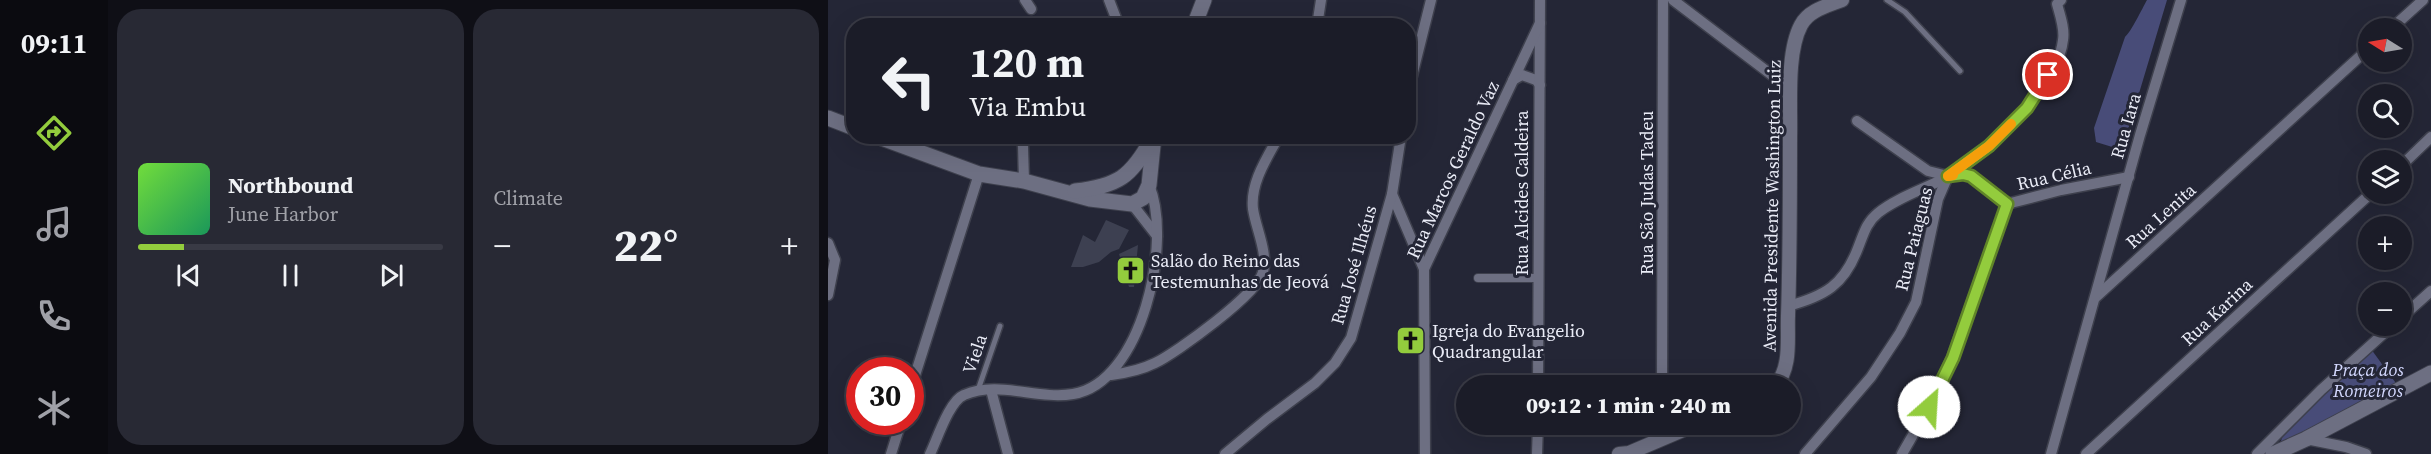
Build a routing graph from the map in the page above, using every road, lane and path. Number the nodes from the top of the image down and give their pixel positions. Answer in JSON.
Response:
{"nodes":[{"id":1,"x":1109,"y":0,"type":"edge"},
{"id":2,"x":1204,"y":0,"type":"edge"},
{"id":3,"x":1321,"y":0,"type":"edge"},
{"id":4,"x":1431,"y":0,"type":"edge"},
{"id":5,"x":1540,"y":0,"type":"edge"},
{"id":6,"x":1664,"y":0,"type":"edge"},
{"id":7,"x":1673,"y":0,"type":"edge"},
{"id":8,"x":1842,"y":0,"type":"edge"},
{"id":9,"x":1887,"y":0,"type":"edge"},
{"id":10,"x":2181,"y":0,"type":"edge"},
{"id":11,"x":2423,"y":0,"type":"edge"},
{"id":12,"x":2057,"y":1,"type":"edge"},
{"id":13,"x":1116,"y":18,"type":"edge"},
{"id":14,"x":1197,"y":18,"type":"edge"},
{"id":15,"x":1318,"y":18,"type":"edge"},
{"id":16,"x":2402,"y":18,"type":"edge"},
{"id":17,"x":1540,"y":23,"type":"junction"},
{"id":18,"x":2358,"y":58,"type":"edge"},
{"id":19,"x":1416,"y":60,"type":"edge"},
{"id":20,"x":1960,"y":71,"type":"dead end"},
{"id":21,"x":1513,"y":80,"type":"junction"},
{"id":22,"x":1540,"y":85,"type":"junction"},
{"id":23,"x":1789,"y":88,"type":"junction"},
{"id":24,"x":828,"y":118,"type":"edge"},
{"id":25,"x":1857,"y":121,"type":"dead end"},
{"id":26,"x":846,"y":125,"type":"edge"},
{"id":27,"x":2431,"y":137,"type":"edge"},
{"id":28,"x":898,"y":144,"type":"edge"},
{"id":29,"x":1022,"y":144,"type":"edge"},
{"id":30,"x":1148,"y":144,"type":"edge"},
{"id":31,"x":1153,"y":144,"type":"edge"},
{"id":32,"x":1275,"y":144,"type":"edge"},
{"id":33,"x":1400,"y":144,"type":"edge"},
{"id":34,"x":2412,"y":155,"type":"edge"},
{"id":35,"x":979,"y":174,"type":"junction"},
{"id":36,"x":1125,"y":175,"type":"junction"},
{"id":37,"x":1948,"y":176,"type":"junction"},
{"id":38,"x":2129,"y":177,"type":"junction"},
{"id":39,"x":1024,"y":181,"type":"junction"},
{"id":40,"x":1149,"y":186,"type":"junction"},
{"id":41,"x":1066,"y":192,"type":"junction"},
{"id":42,"x":1392,"y":194,"type":"junction"},
{"id":43,"x":1132,"y":204,"type":"junction"},
{"id":44,"x":2007,"y":204,"type":"junction"},
{"id":45,"x":2359,"y":204,"type":"edge"},
{"id":46,"x":1157,"y":236,"type":"junction"},
{"id":47,"x":828,"y":243,"type":"edge"},
{"id":48,"x":1424,"y":269,"type":"junction"},
{"id":49,"x":1478,"y":278,"type":"dead end"},
{"id":50,"x":1538,"y":278,"type":"junction"},
{"id":51,"x":2431,"y":291,"type":"edge"},
{"id":52,"x":828,"y":295,"type":"edge"},
{"id":53,"x":2096,"y":297,"type":"junction"},
{"id":54,"x":1788,"y":306,"type":"junction"},
{"id":55,"x":2412,"y":308,"type":"edge"},
{"id":56,"x":1000,"y":326,"type":"dead end"},
{"id":57,"x":2381,"y":336,"type":"edge"},
{"id":58,"x":921,"y":357,"type":"edge"},
{"id":59,"x":2431,"y":373,"type":"edge"},
{"id":60,"x":1111,"y":375,"type":"junction"},
{"id":61,"x":1538,"y":375,"type":"edge"},
{"id":62,"x":1662,"y":375,"type":"edge"},
{"id":63,"x":1783,"y":375,"type":"edge"},
{"id":64,"x":991,"y":390,"type":"junction"},
{"id":65,"x":977,"y":392,"type":"junction"},
{"id":66,"x":897,"y":435,"type":"edge"},
{"id":67,"x":1538,"y":435,"type":"edge"},
{"id":68,"x":1661,"y":435,"type":"edge"},
{"id":69,"x":1672,"y":435,"type":"edge"},
{"id":70,"x":1661,"y":440,"type":"junction"},
{"id":71,"x":2306,"y":440,"type":"junction"},
{"id":72,"x":891,"y":454,"type":"edge"},
{"id":73,"x":930,"y":454,"type":"edge"},
{"id":74,"x":1008,"y":454,"type":"edge"},
{"id":75,"x":1225,"y":454,"type":"edge"},
{"id":76,"x":1425,"y":454,"type":"edge"},
{"id":77,"x":1537,"y":454,"type":"edge"},
{"id":78,"x":1619,"y":454,"type":"edge"},
{"id":79,"x":1805,"y":454,"type":"edge"},
{"id":80,"x":1902,"y":454,"type":"edge"},
{"id":81,"x":2051,"y":454,"type":"edge"},
{"id":82,"x":2086,"y":454,"type":"edge"},
{"id":83,"x":2257,"y":454,"type":"edge"},
{"id":84,"x":2273,"y":454,"type":"edge"},
{"id":85,"x":2366,"y":454,"type":"edge"}],
"edges":[{"from":1,"to":13,"type":"street"},
{"from":2,"to":14,"type":"main road"},
{"from":3,"to":15,"type":"street"},
{"from":4,"to":19,"type":"street"},
{"from":5,"to":17,"type":"street","name":"Rua Alcides Caldeira"},
{"from":6,"to":62,"type":"street","name":"Rua São Judas Tadeu"},
{"from":7,"to":23,"type":"street"},
{"from":8,"to":23,"type":"street","name":"Avenida Presidente Washington Luiz"},
{"from":9,"to":20,"type":"lane"},
{"from":10,"to":38,"type":"street","name":"Rua Iara"},
{"from":11,"to":16,"type":"street"},
{"from":12,"to":37,"type":"street"},
{"from":17,"to":21,"type":"street","name":"Rua Marcos Geraldo Vaz"},
{"from":17,"to":22,"type":"street","name":"Rua Alcides Caldeira"},
{"from":18,"to":53,"type":"street","name":"Rua Lenita"},
{"from":21,"to":22,"type":"street","name":"Rua Marcos Geraldo Vaz"},
{"from":21,"to":48,"type":"street","name":"Rua Marcos Geraldo Vaz"},
{"from":22,"to":50,"type":"street","name":"Rua Alcides Caldeira"},
{"from":23,"to":54,"type":"street","name":"Avenida Presidente Washington Luiz"},
{"from":24,"to":26,"type":"main road"},
{"from":25,"to":37,"type":"street"},
{"from":27,"to":34,"type":"street"},
{"from":28,"to":35,"type":"main road"},
{"from":29,"to":39,"type":"street"},
{"from":30,"to":36,"type":"main road"},
{"from":31,"to":40,"type":"main road"},
{"from":32,"to":60,"type":"street"},
{"from":33,"to":42,"type":"street","name":"Rua José Ilhéus"},
{"from":35,"to":39,"type":"main road"},
{"from":35,"to":58,"type":"street"},
{"from":36,"to":40,"type":"main road"},
{"from":36,"to":41,"type":"main road"},
{"from":36,"to":43,"type":"main road"},
{"from":37,"to":44,"type":"street"},
{"from":37,"to":54,"type":"street"},
{"from":37,"to":79,"type":"street","name":"Rua Paiaguas"},
{"from":38,"to":44,"type":"street","name":"Rua Célia"},
{"from":38,"to":53,"type":"street","name":"Rua Iara"},
{"from":39,"to":41,"type":"main road"},
{"from":40,"to":43,"type":"main road"},
{"from":40,"to":46,"type":"street"},
{"from":41,"to":43,"type":"main road"},
{"from":42,"to":48,"type":"street"},
{"from":42,"to":75,"type":"street","name":"Rua José Ilhéus"},
{"from":43,"to":46,"type":"street"},
{"from":44,"to":80,"type":"street","name":"Rua Célia"},
{"from":45,"to":82,"type":"street","name":"Rua Karina"},
{"from":46,"to":60,"type":"street"},
{"from":47,"to":52,"type":"street"},
{"from":48,"to":76,"type":"street","name":"Rua Marcos Geraldo Vaz"},
{"from":49,"to":50,"type":"street"},
{"from":50,"to":61,"type":"street","name":"Rua Alcides Caldeira"},
{"from":51,"to":55,"type":"street"},
{"from":53,"to":81,"type":"street"},
{"from":54,"to":63,"type":"street","name":"Avenida Presidente Washington Luiz"},
{"from":56,"to":65,"type":"lane","name":"Viela"},
{"from":57,"to":83,"type":"street"},
{"from":59,"to":71,"type":"main road"},
{"from":60,"to":64,"type":"street"},
{"from":64,"to":65,"type":"street"},
{"from":64,"to":74,"type":"street"},
{"from":65,"to":73,"type":"street"},
{"from":66,"to":72,"type":"street"},
{"from":67,"to":77,"type":"street"},
{"from":68,"to":70,"type":"street"},
{"from":69,"to":70,"type":"street"},
{"from":70,"to":78,"type":"street"},
{"from":71,"to":84,"type":"main road"},
{"from":71,"to":85,"type":"street"}]}
